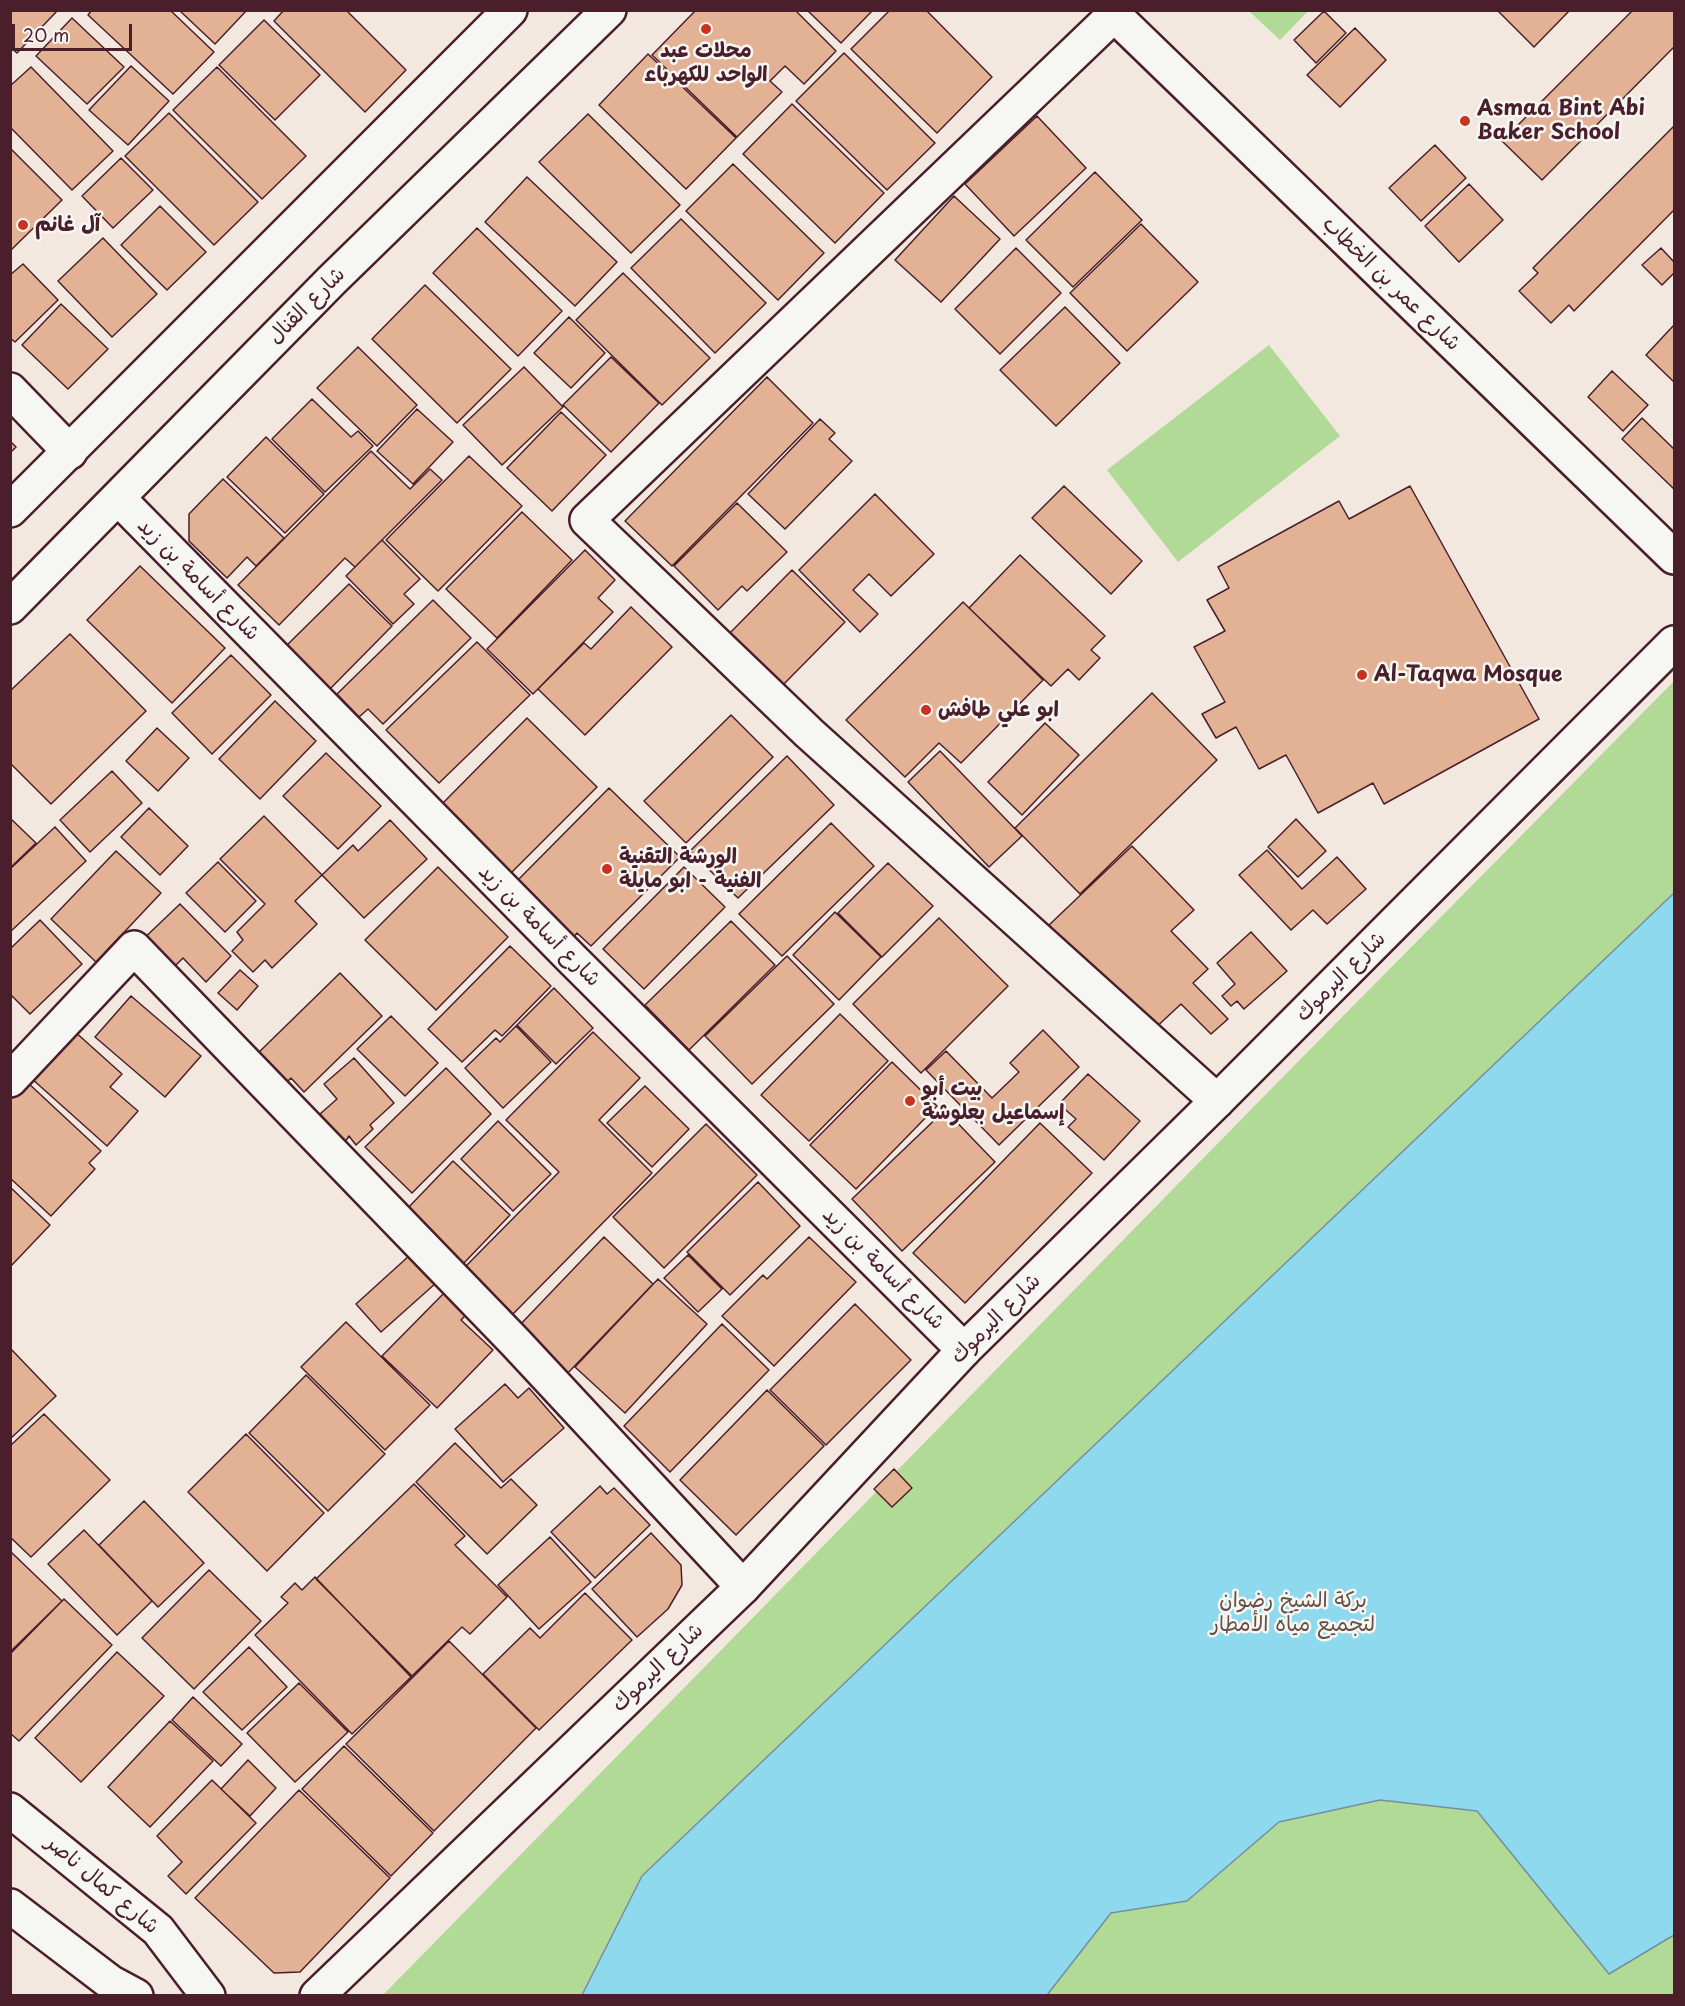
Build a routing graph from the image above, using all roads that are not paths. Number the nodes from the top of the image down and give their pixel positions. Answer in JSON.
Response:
{"nodes":[{"id":1,"x":510,"y":10,"type":"edge"},
{"id":2,"x":609,"y":10,"type":"edge"},
{"id":3,"x":1111,"y":13,"type":"edge"},
{"id":4,"x":10,"y":390,"type":"edge"},
{"id":5,"x":70,"y":452,"type":"junction"},
{"id":6,"x":118,"y":498,"type":"junction"},
{"id":7,"x":10,"y":510,"type":"edge"},
{"id":8,"x":1674,"y":557,"type":"edge"},
{"id":9,"x":10,"y":607,"type":"edge"},
{"id":10,"x":1674,"y":643,"type":"edge"},
{"id":11,"x":10,"y":1080,"type":"edge"},
{"id":12,"x":1217,"y":1101,"type":"junction"},
{"id":13,"x":964,"y":1350,"type":"junction"},
{"id":14,"x":743,"y":1587,"type":"junction"},
{"id":15,"x":10,"y":1810,"type":"edge"},
{"id":16,"x":10,"y":1906,"type":"edge"},
{"id":17,"x":136,"y":1995,"type":"edge"},
{"id":18,"x":208,"y":1995,"type":"edge"},
{"id":19,"x":317,"y":1995,"type":"edge"}],
"edges":[{"from":1,"to":5,"type":"street"},
{"from":2,"to":6,"type":"street","name":"شارع القنال"},
{"from":3,"to":8,"type":"street","name":"شارع عمر بن الخطاب"},
{"from":3,"to":12,"type":"street"},
{"from":4,"to":5,"type":"street"},
{"from":5,"to":7,"type":"street"},
{"from":6,"to":9,"type":"street","name":"شارع القنال"},
{"from":6,"to":13,"type":"street","name":"شارع أسامة بن زيد"},
{"from":10,"to":12,"type":"street","name":"شارع اليرموك"},
{"from":11,"to":14,"type":"street"},
{"from":12,"to":13,"type":"street","name":"شارع اليرموك"},
{"from":13,"to":14,"type":"street","name":"شارع اليرموك"},
{"from":14,"to":19,"type":"street","name":"شارع اليرموك"},
{"from":15,"to":18,"type":"street","name":"شارع كمال ناصر"},
{"from":16,"to":17,"type":"street"}]}
